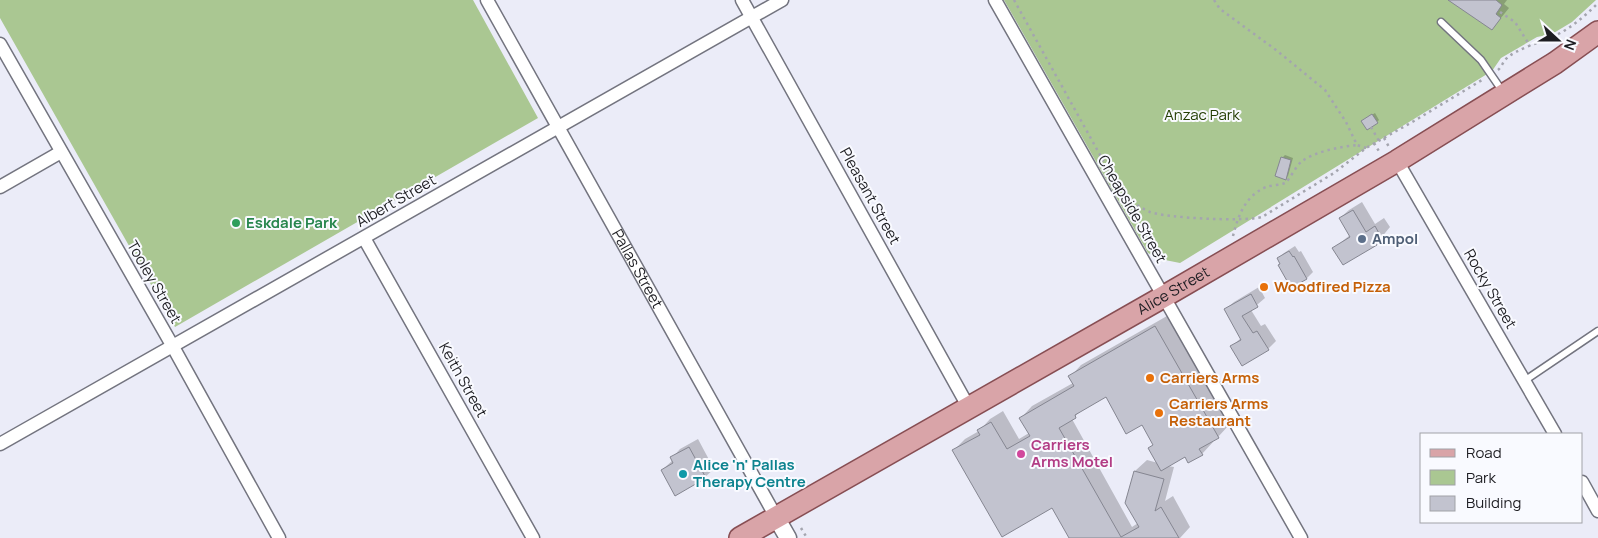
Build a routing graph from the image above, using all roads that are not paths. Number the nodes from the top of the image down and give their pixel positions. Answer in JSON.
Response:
{"nodes":[{"id":1,"x":487,"y":0,"type":"edge"},
{"id":2,"x":742,"y":0,"type":"edge"},
{"id":3,"x":782,"y":0,"type":"edge"},
{"id":4,"x":995,"y":0,"type":"edge"},
{"id":5,"x":752,"y":17,"type":"junction"},
{"id":6,"x":1441,"y":22,"type":"dead end"},
{"id":7,"x":1598,"y":32,"type":"edge"},
{"id":8,"x":0,"y":44,"type":"edge"},
{"id":9,"x":1504,"y":95,"type":"junction"},
{"id":10,"x":558,"y":126,"type":"junction"},
{"id":11,"x":61,"y":152,"type":"junction"},
{"id":12,"x":1389,"y":155,"type":"junction"},
{"id":13,"x":0,"y":187,"type":"edge"},
{"id":14,"x":364,"y":238,"type":"junction"},
{"id":15,"x":1163,"y":297,"type":"junction"},
{"id":16,"x":1598,"y":330,"type":"edge"},
{"id":17,"x":172,"y":345,"type":"junction"},
{"id":18,"x":1524,"y":381,"type":"junction"},
{"id":19,"x":969,"y":408,"type":"junction"},
{"id":20,"x":1554,"y":433,"type":"edge"},
{"id":21,"x":0,"y":444,"type":"edge"},
{"id":22,"x":1583,"y":484,"type":"edge"},
{"id":23,"x":1598,"y":511,"type":"edge"},
{"id":24,"x":776,"y":518,"type":"junction"},
{"id":25,"x":279,"y":538,"type":"edge"},
{"id":26,"x":533,"y":538,"type":"edge"},
{"id":27,"x":740,"y":538,"type":"edge"},
{"id":28,"x":788,"y":538,"type":"edge"},
{"id":29,"x":1301,"y":538,"type":"edge"}],
"edges":[{"from":1,"to":10,"type":"street","name":"Pallas Street"},
{"from":2,"to":5,"type":"street","name":"Pleasant Street"},
{"from":3,"to":5,"type":"street","name":"Albert Street"},
{"from":4,"to":15,"type":"street","name":"Cheapside Street"},
{"from":5,"to":10,"type":"street","name":"Albert Street"},
{"from":5,"to":19,"type":"street","name":"Pleasant Street"},
{"from":6,"to":9,"type":"lane"},
{"from":7,"to":9,"type":"main road","name":"Alice Street"},
{"from":8,"to":11,"type":"street","name":"Tooley Street"},
{"from":9,"to":12,"type":"main road","name":"Alice Street"},
{"from":10,"to":14,"type":"street","name":"Albert Street"},
{"from":10,"to":24,"type":"street","name":"Pallas Street"},
{"from":11,"to":13,"type":"street"},
{"from":11,"to":17,"type":"street","name":"Tooley Street"},
{"from":12,"to":15,"type":"main road","name":"Alice Street"},
{"from":12,"to":18,"type":"street","name":"Rocky Street"},
{"from":14,"to":17,"type":"street","name":"Albert Street"},
{"from":14,"to":26,"type":"street","name":"Keith Street"},
{"from":15,"to":19,"type":"main road","name":"Alice Street"},
{"from":15,"to":29,"type":"street","name":"Cheapside Street"},
{"from":16,"to":18,"type":"lane"},
{"from":17,"to":21,"type":"street","name":"Albert Street"},
{"from":17,"to":25,"type":"street","name":"Tooley Street"},
{"from":18,"to":20,"type":"street","name":"Rocky Street"},
{"from":19,"to":24,"type":"main road","name":"Alice Street"},
{"from":22,"to":23,"type":"street"},
{"from":24,"to":27,"type":"main road","name":"Alice Street"},
{"from":24,"to":28,"type":"street","name":"Pallas Street"}]}
